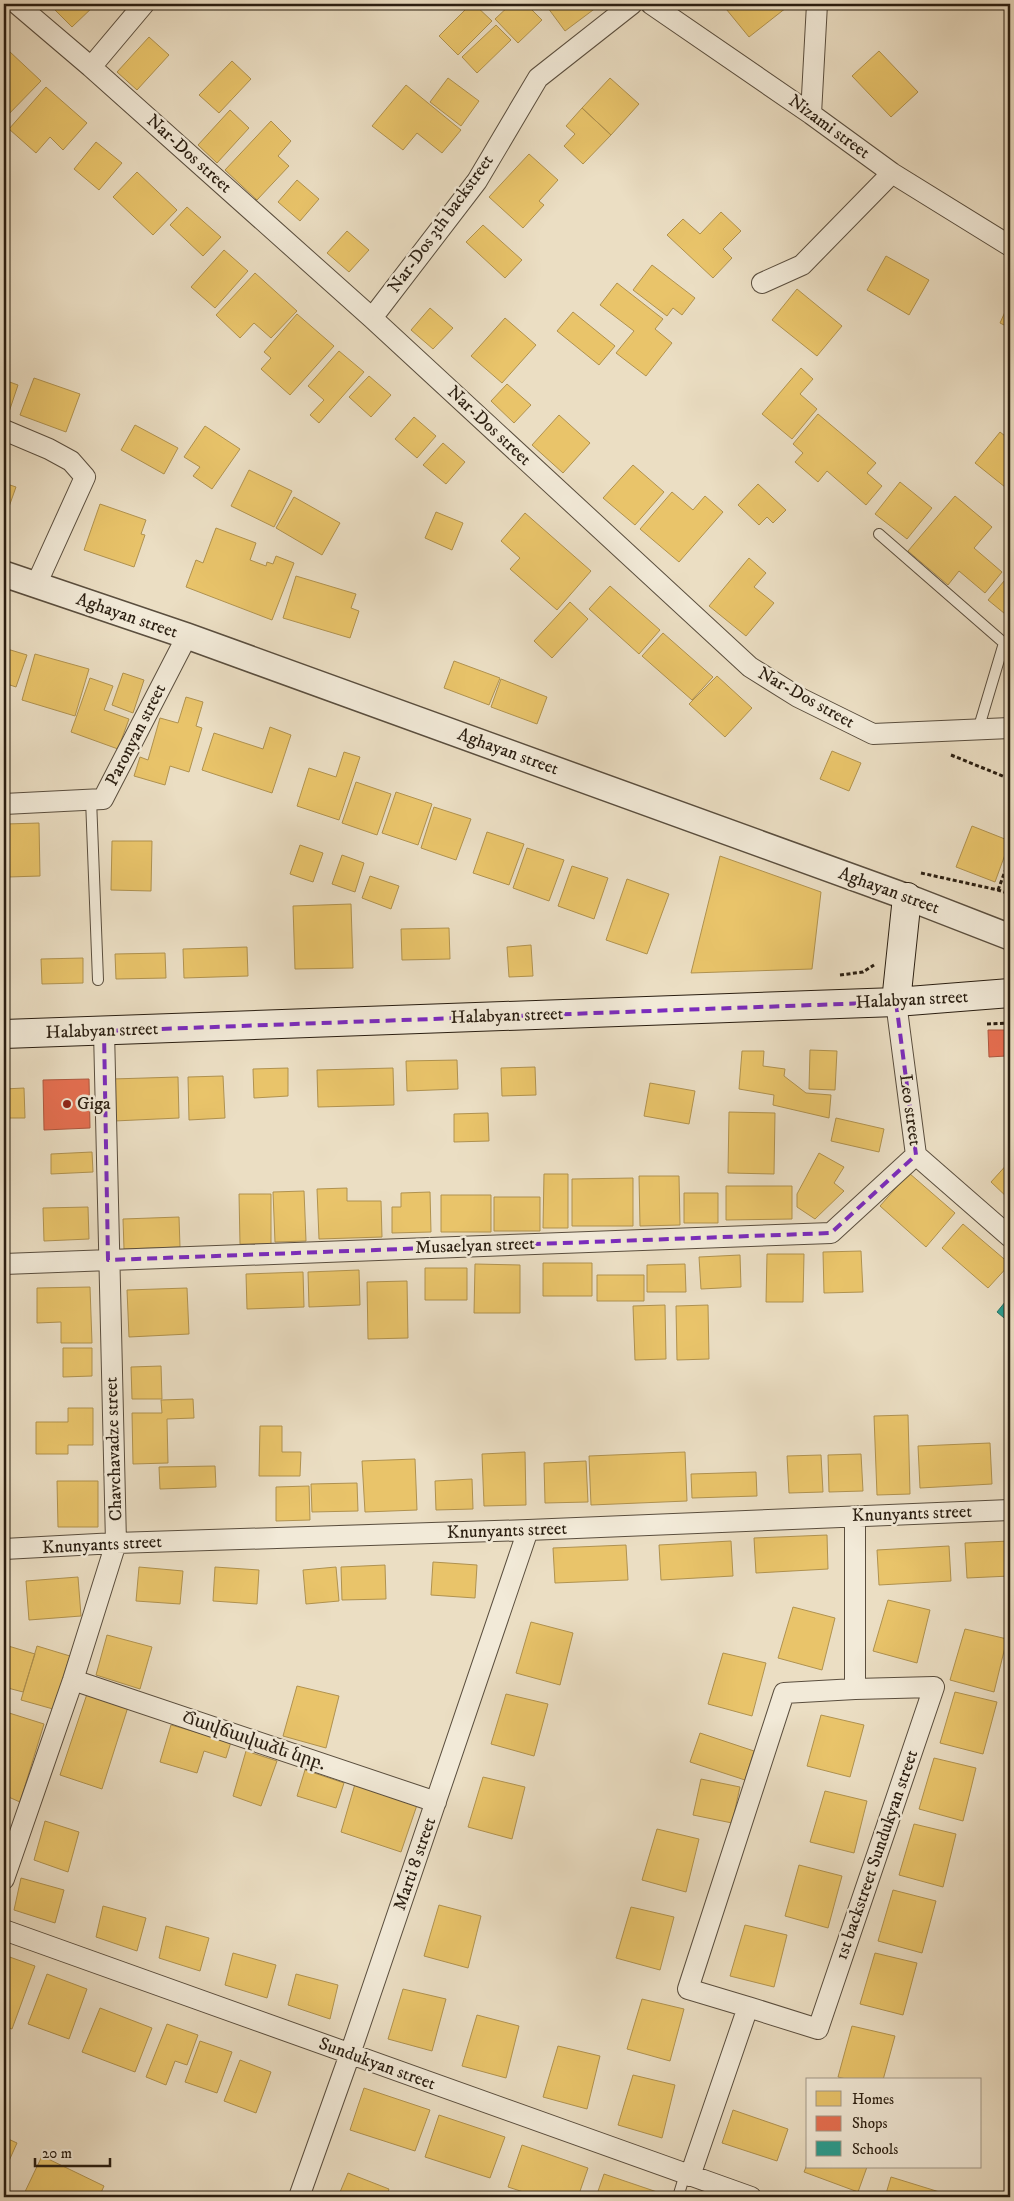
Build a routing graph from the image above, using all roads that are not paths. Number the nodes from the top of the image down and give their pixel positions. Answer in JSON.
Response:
{"nodes":[{"id":1,"x":17,"y":4,"type":"edge"},
{"id":2,"x":144,"y":4,"type":"edge"},
{"id":3,"x":632,"y":4,"type":"edge"},
{"id":4,"x":651,"y":4,"type":"edge"},
{"id":5,"x":817,"y":4,"type":"edge"},
{"id":6,"x":91,"y":67,"type":"junction"},
{"id":7,"x":811,"y":114,"type":"junction"},
{"id":8,"x":892,"y":173,"type":"junction"},
{"id":9,"x":1010,"y":246,"type":"edge"},
{"id":10,"x":762,"y":282,"type":"dead end"},
{"id":11,"x":372,"y":318,"type":"junction"},
{"id":12,"x":4,"y":430,"type":"edge"},
{"id":13,"x":879,"y":534,"type":"dead end"},
{"id":14,"x":4,"y":574,"type":"edge"},
{"id":15,"x":36,"y":585,"type":"junction"},
{"id":16,"x":187,"y":636,"type":"junction"},
{"id":17,"x":1010,"y":728,"type":"edge"},
{"id":18,"x":978,"y":730,"type":"junction"},
{"id":19,"x":91,"y":799,"type":"junction"},
{"id":20,"x":4,"y":804,"type":"edge"},
{"id":21,"x":909,"y":884,"type":"junction"},
{"id":22,"x":1010,"y":937,"type":"edge"},
{"id":23,"x":98,"y":980,"type":"dead end"},
{"id":24,"x":1010,"y":993,"type":"edge"},
{"id":25,"x":896,"y":1002,"type":"junction"},
{"id":26,"x":104,"y":1031,"type":"junction"},
{"id":27,"x":4,"y":1034,"type":"edge"},
{"id":28,"x":916,"y":1155,"type":"junction"},
{"id":29,"x":1010,"y":1237,"type":"edge"},
{"id":30,"x":108,"y":1260,"type":"junction"},
{"id":31,"x":4,"y":1264,"type":"edge"},
{"id":32,"x":1010,"y":1510,"type":"edge"},
{"id":33,"x":855,"y":1517,"type":"junction"},
{"id":34,"x":528,"y":1530,"type":"junction"},
{"id":35,"x":116,"y":1543,"type":"junction"},
{"id":36,"x":4,"y":1549,"type":"edge"},
{"id":37,"x":73,"y":1680,"type":"junction"},
{"id":38,"x":855,"y":1688,"type":"junction"},
{"id":39,"x":436,"y":1802,"type":"junction"},
{"id":40,"x":4,"y":1879,"type":"edge"},
{"id":41,"x":4,"y":1930,"type":"edge"},
{"id":42,"x":748,"y":2007,"type":"junction"},
{"id":43,"x":350,"y":2054,"type":"junction"},
{"id":44,"x":688,"y":2175,"type":"junction"},
{"id":45,"x":299,"y":2197,"type":"edge"},
{"id":46,"x":678,"y":2197,"type":"edge"},
{"id":47,"x":751,"y":2197,"type":"edge"}],
"edges":[{"from":1,"to":6,"type":"street","name":"Nar-Dos street"},
{"from":2,"to":6,"type":"street"},
{"from":3,"to":11,"type":"street","name":"Nar-Dos 3th backstreet"},
{"from":4,"to":7,"type":"street","name":"Nizami street"},
{"from":5,"to":7,"type":"street"},
{"from":6,"to":11,"type":"street","name":"Nar-Dos street"},
{"from":7,"to":8,"type":"street","name":"Nizami street"},
{"from":8,"to":9,"type":"street","name":"Nizami street"},
{"from":8,"to":10,"type":"street"},
{"from":11,"to":18,"type":"street","name":"Nar-Dos street"},
{"from":12,"to":15,"type":"street"},
{"from":13,"to":18,"type":"lane"},
{"from":14,"to":15,"type":"street","name":"Aghayan street"},
{"from":15,"to":16,"type":"street","name":"Aghayan street"},
{"from":16,"to":19,"type":"street","name":"Paronyan street"},
{"from":16,"to":21,"type":"street","name":"Aghayan street"},
{"from":17,"to":18,"type":"street","name":"Nar-Dos street"},
{"from":19,"to":20,"type":"street","name":"Paronyan street"},
{"from":19,"to":23,"type":"lane"},
{"from":21,"to":22,"type":"street","name":"Aghayan street"},
{"from":21,"to":25,"type":"main road"},
{"from":24,"to":25,"type":"main road","name":"Halabyan street"},
{"from":25,"to":26,"type":"main road","name":"Halabyan street"},
{"from":25,"to":28,"type":"street","name":"Leo street"},
{"from":26,"to":27,"type":"main road","name":"Halabyan street"},
{"from":26,"to":30,"type":"street","name":"Chavchavadze street"},
{"from":28,"to":29,"type":"street","name":"Leo street"},
{"from":28,"to":30,"type":"street","name":"Musaelyan street"},
{"from":30,"to":31,"type":"street","name":"Musaelyan street"},
{"from":30,"to":35,"type":"street","name":"Chavchavadze street"},
{"from":32,"to":33,"type":"street","name":"Knunyants street"},
{"from":33,"to":34,"type":"street","name":"Knunyants street"},
{"from":33,"to":38,"type":"street"},
{"from":34,"to":35,"type":"street","name":"Knunyants street"},
{"from":34,"to":39,"type":"street","name":"Marti 8 street"},
{"from":35,"to":36,"type":"street","name":"Knunyants street"},
{"from":35,"to":37,"type":"street","name":"Chavchavadze street"},
{"from":37,"to":39,"type":"street","name":"Ճավճավաձե նրբ."},
{"from":37,"to":40,"type":"street","name":"Chavchavadze street"},
{"from":38,"to":42,"type":"street","name":"1st backstreet Sundukyan street"},
{"from":38,"to":42,"type":"street","name":"1st backstreet Sundukyan street"},
{"from":39,"to":43,"type":"street","name":"Marti 8 street"},
{"from":41,"to":43,"type":"street","name":"Sundukyan street"},
{"from":42,"to":44,"type":"street"},
{"from":43,"to":44,"type":"street","name":"Sundukyan street"},
{"from":43,"to":45,"type":"street","name":"Marti 8 street"},
{"from":44,"to":46,"type":"lane"},
{"from":44,"to":47,"type":"street","name":"Sundukyan street"}]}
